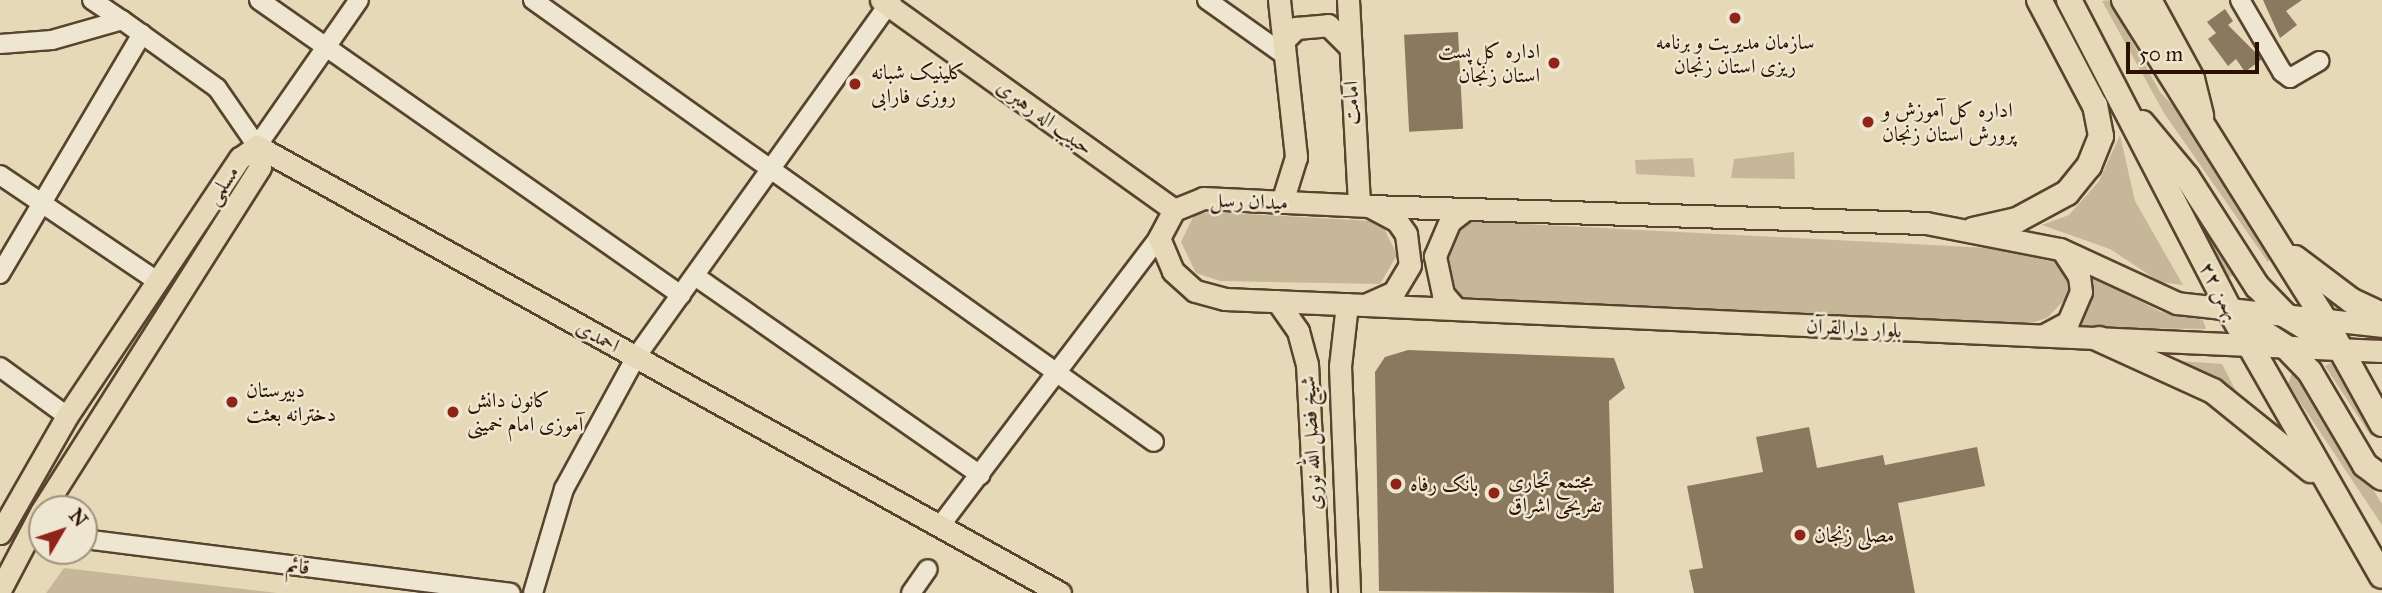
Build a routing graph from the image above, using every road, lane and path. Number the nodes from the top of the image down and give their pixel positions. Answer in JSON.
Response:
{"nodes":[{"id":1,"x":92,"y":0,"type":"edge"},
{"id":2,"x":259,"y":0,"type":"edge"},
{"id":3,"x":359,"y":0,"type":"edge"},
{"id":4,"x":533,"y":0,"type":"edge"},
{"id":5,"x":1207,"y":0,"type":"edge"},
{"id":6,"x":1279,"y":0,"type":"edge"},
{"id":7,"x":1348,"y":0,"type":"edge"},
{"id":8,"x":2039,"y":0,"type":"edge"},
{"id":9,"x":2069,"y":0,"type":"edge"},
{"id":10,"x":2124,"y":0,"type":"edge"},
{"id":11,"x":2150,"y":0,"type":"edge"},
{"id":12,"x":2240,"y":0,"type":"edge"},
{"id":13,"x":887,"y":2,"type":"edge"},
{"id":14,"x":122,"y":20,"type":"junction"},
{"id":15,"x":142,"y":34,"type":"junction"},
{"id":16,"x":0,"y":44,"type":"edge"},
{"id":17,"x":326,"y":47,"type":"junction"},
{"id":18,"x":1350,"y":47,"type":"junction"},
{"id":19,"x":1285,"y":48,"type":"junction"},
{"id":20,"x":2319,"y":61,"type":"dead end"},
{"id":21,"x":2123,"y":106,"type":"junction"},
{"id":22,"x":2209,"y":144,"type":"junction"},
{"id":23,"x":257,"y":146,"type":"junction"},
{"id":24,"x":771,"y":169,"type":"junction"},
{"id":25,"x":0,"y":175,"type":"edge"},
{"id":26,"x":1282,"y":202,"type":"junction"},
{"id":27,"x":43,"y":205,"type":"junction"},
{"id":28,"x":1364,"y":206,"type":"junction"},
{"id":29,"x":1466,"y":209,"type":"junction"},
{"id":30,"x":1174,"y":210,"type":"junction"},
{"id":31,"x":1973,"y":230,"type":"junction"},
{"id":32,"x":1159,"y":238,"type":"junction"},
{"id":33,"x":2275,"y":239,"type":"junction"},
{"id":34,"x":2060,"y":249,"type":"junction"},
{"id":35,"x":0,"y":274,"type":"edge"},
{"id":36,"x":695,"y":276,"type":"junction"},
{"id":37,"x":157,"y":281,"type":"junction"},
{"id":38,"x":681,"y":295,"type":"junction"},
{"id":39,"x":1277,"y":301,"type":"junction"},
{"id":40,"x":1356,"y":304,"type":"junction"},
{"id":41,"x":1456,"y":309,"type":"junction"},
{"id":42,"x":2230,"y":312,"type":"junction"},
{"id":43,"x":2285,"y":315,"type":"junction"},
{"id":44,"x":2382,"y":315,"type":"edge"},
{"id":45,"x":2324,"y":318,"type":"junction"},
{"id":46,"x":2382,"y":326,"type":"edge"},
{"id":47,"x":2038,"y":337,"type":"junction"},
{"id":48,"x":2099,"y":339,"type":"junction"},
{"id":49,"x":2250,"y":348,"type":"junction"},
{"id":50,"x":2287,"y":348,"type":"junction"},
{"id":51,"x":2342,"y":349,"type":"junction"},
{"id":52,"x":2382,"y":351,"type":"edge"},
{"id":53,"x":636,"y":357,"type":"junction"},
{"id":54,"x":0,"y":367,"type":"edge"},
{"id":55,"x":2305,"y":367,"type":"junction"},
{"id":56,"x":1057,"y":373,"type":"junction"},
{"id":57,"x":2277,"y":397,"type":"junction"},
{"id":58,"x":67,"y":416,"type":"junction"},
{"id":59,"x":2382,"y":424,"type":"edge"},
{"id":60,"x":1154,"y":442,"type":"dead end"},
{"id":61,"x":980,"y":475,"type":"junction"},
{"id":62,"x":2382,"y":478,"type":"edge"},
{"id":63,"x":2327,"y":485,"type":"junction"},
{"id":64,"x":54,"y":495,"type":"edge"},
{"id":65,"x":28,"y":520,"type":"edge"},
{"id":66,"x":4,"y":525,"type":"edge"},
{"id":67,"x":940,"y":526,"type":"junction"},
{"id":68,"x":28,"y":540,"type":"edge"},
{"id":69,"x":98,"y":541,"type":"edge"},
{"id":70,"x":928,"y":569,"type":"dead end"},
{"id":71,"x":2382,"y":576,"type":"edge"},
{"id":72,"x":0,"y":590,"type":"edge"},
{"id":73,"x":511,"y":593,"type":"edge"},
{"id":74,"x":533,"y":593,"type":"edge"},
{"id":75,"x":911,"y":593,"type":"edge"},
{"id":76,"x":1060,"y":593,"type":"edge"},
{"id":77,"x":1319,"y":593,"type":"edge"},
{"id":78,"x":1349,"y":593,"type":"edge"}],
"edges":[{"from":1,"to":14,"type":"street"},
{"from":2,"to":17,"type":"street"},
{"from":3,"to":17,"type":"street"},
{"from":4,"to":24,"type":"street"},
{"from":5,"to":19,"type":"street"},
{"from":6,"to":19,"type":"main road"},
{"from":7,"to":18,"type":"main road","name":"امامت"},
{"from":8,"to":31,"type":"highway"},
{"from":9,"to":21,"type":"highway","name":"۲۲ بهمن"},
{"from":10,"to":22,"type":"highway"},
{"from":11,"to":22,"type":"highway"},
{"from":12,"to":20,"type":"street"},
{"from":13,"to":24,"type":"street"},
{"from":13,"to":30,"type":"main road","name":"حبیب اله رهبری"},
{"from":14,"to":15,"type":"street"},
{"from":14,"to":16,"type":"street"},
{"from":15,"to":23,"type":"street"},
{"from":15,"to":27,"type":"street"},
{"from":17,"to":23,"type":"street"},
{"from":17,"to":38,"type":"street"},
{"from":18,"to":19,"type":"main road"},
{"from":18,"to":28,"type":"main road","name":"امامت"},
{"from":19,"to":26,"type":"main road"},
{"from":21,"to":42,"type":"highway","name":"۲۲ بهمن"},
{"from":21,"to":43,"type":"highway"},
{"from":22,"to":33,"type":"highway"},
{"from":23,"to":37,"type":"main road","name":"مسلمی"},
{"from":23,"to":53,"type":"main road","name":"احمدی"},
{"from":23,"to":64,"type":"main road","name":"مسلمی"},
{"from":24,"to":36,"type":"street"},
{"from":24,"to":56,"type":"street"},
{"from":25,"to":27,"type":"street"},
{"from":26,"to":28,"type":"main road","name":"میدان رسل"},
{"from":26,"to":30,"type":"main road","name":"میدان رسل"},
{"from":27,"to":35,"type":"street"},
{"from":27,"to":37,"type":"street"},
{"from":28,"to":29,"type":"main road"},
{"from":28,"to":40,"type":"main road","name":"میدان رسل"},
{"from":29,"to":31,"type":"main road"},
{"from":29,"to":41,"type":"main road"},
{"from":30,"to":32,"type":"main road"},
{"from":31,"to":34,"type":"main road"},
{"from":32,"to":39,"type":"main road","name":"میدان رسل"},
{"from":32,"to":56,"type":"street"},
{"from":33,"to":44,"type":"highway"},
{"from":33,"to":45,"type":"highway"},
{"from":34,"to":42,"type":"main road"},
{"from":34,"to":47,"type":"main road"},
{"from":36,"to":38,"type":"street"},
{"from":36,"to":61,"type":"street"},
{"from":37,"to":58,"type":"main road","name":"مسلمی"},
{"from":38,"to":53,"type":"street"},
{"from":39,"to":40,"type":"main road","name":"میدان رسل"},
{"from":39,"to":77,"type":"main road","name":"شیخ فضل الله نوری"},
{"from":40,"to":41,"type":"main road","name":"بلوار دارالقرآن"},
{"from":40,"to":78,"type":"main road","name":"شیخ فضل الله نوری"},
{"from":41,"to":47,"type":"main road","name":"بلوار دارالقرآن"},
{"from":42,"to":43,"type":"main road"},
{"from":42,"to":49,"type":"highway","name":"۲۲ بهمن"},
{"from":42,"to":50,"type":"highway"},
{"from":43,"to":45,"type":"main road"},
{"from":43,"to":51,"type":"highway"},
{"from":45,"to":46,"type":"main road"},
{"from":45,"to":51,"type":"highway"},
{"from":47,"to":48,"type":"main road","name":"بلوار دارالقرآن"},
{"from":48,"to":49,"type":"main road","name":"بلوار دارالقرآن"},
{"from":48,"to":63,"type":"highway"},
{"from":49,"to":50,"type":"main road","name":"بلوار دارالقرآن"},
{"from":49,"to":57,"type":"highway","name":"۲۲ بهمن"},
{"from":50,"to":51,"type":"main road","name":"بلوار دارالقرآن"},
{"from":50,"to":55,"type":"highway"},
{"from":51,"to":52,"type":"main road"},
{"from":51,"to":59,"type":"highway"},
{"from":53,"to":67,"type":"main road","name":"احمدی"},
{"from":53,"to":74,"type":"street"},
{"from":54,"to":58,"type":"street"},
{"from":55,"to":57,"type":"highway"},
{"from":55,"to":62,"type":"highway"},
{"from":56,"to":60,"type":"street"},
{"from":56,"to":61,"type":"street"},
{"from":57,"to":63,"type":"highway","name":"۲۲ بهمن"},
{"from":58,"to":66,"type":"main road","name":"مسلمی"},
{"from":61,"to":67,"type":"street"},
{"from":63,"to":71,"type":"highway","name":"۲۲ بهمن"},
{"from":65,"to":66,"type":"street"},
{"from":67,"to":76,"type":"main road","name":"احمدی"},
{"from":68,"to":72,"type":"main road","name":"مسلمی"},
{"from":69,"to":73,"type":"street","name":"قائم"},
{"from":70,"to":75,"type":"street"}]}
